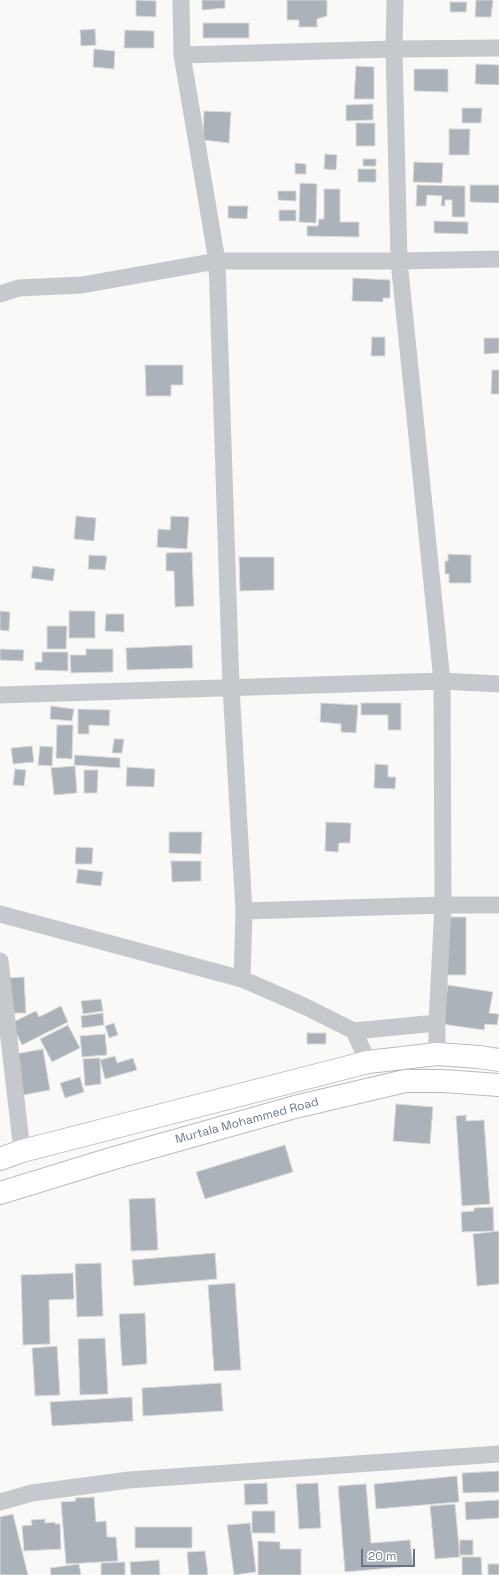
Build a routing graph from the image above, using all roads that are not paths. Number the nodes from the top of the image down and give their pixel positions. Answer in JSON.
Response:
{"nodes":[{"id":1,"x":181,"y":0,"type":"edge"},
{"id":2,"x":396,"y":0,"type":"edge"},
{"id":3,"x":394,"y":48,"type":"junction"},
{"id":4,"x":499,"y":48,"type":"edge"},
{"id":5,"x":182,"y":55,"type":"junction"},
{"id":6,"x":499,"y":259,"type":"edge"},
{"id":7,"x":217,"y":261,"type":"junction"},
{"id":8,"x":399,"y":261,"type":"junction"},
{"id":9,"x":0,"y":294,"type":"edge"},
{"id":10,"x":442,"y":681,"type":"junction"},
{"id":11,"x":499,"y":684,"type":"edge"},
{"id":12,"x":231,"y":687,"type":"junction"},
{"id":13,"x":0,"y":695,"type":"edge"},
{"id":14,"x":443,"y":904,"type":"junction"},
{"id":15,"x":499,"y":905,"type":"edge"},
{"id":16,"x":244,"y":911,"type":"junction"},
{"id":17,"x":0,"y":914,"type":"edge"},
{"id":18,"x":0,"y":961,"type":"edge"},
{"id":19,"x":242,"y":979,"type":"junction"},
{"id":20,"x":437,"y":1023,"type":"junction"},
{"id":21,"x":354,"y":1031,"type":"junction"},
{"id":22,"x":437,"y":1054,"type":"junction"},
{"id":23,"x":499,"y":1060,"type":"edge"},
{"id":24,"x":368,"y":1062,"type":"junction"},
{"id":25,"x":499,"y":1085,"type":"edge"},
{"id":26,"x":22,"y":1151,"type":"junction"},
{"id":27,"x":0,"y":1159,"type":"edge"},
{"id":28,"x":0,"y":1193,"type":"edge"},
{"id":29,"x":499,"y":1454,"type":"edge"},
{"id":30,"x":0,"y":1502,"type":"edge"}],
"edges":[{"from":1,"to":5,"type":"street"},
{"from":2,"to":3,"type":"street"},
{"from":3,"to":4,"type":"street"},
{"from":3,"to":5,"type":"street"},
{"from":3,"to":8,"type":"street"},
{"from":5,"to":7,"type":"street"},
{"from":6,"to":8,"type":"street"},
{"from":7,"to":8,"type":"street"},
{"from":7,"to":9,"type":"street"},
{"from":7,"to":12,"type":"street"},
{"from":8,"to":10,"type":"street"},
{"from":10,"to":11,"type":"street"},
{"from":10,"to":12,"type":"street"},
{"from":10,"to":14,"type":"street"},
{"from":12,"to":13,"type":"street"},
{"from":12,"to":16,"type":"street"},
{"from":14,"to":15,"type":"street"},
{"from":14,"to":16,"type":"street"},
{"from":14,"to":20,"type":"street"},
{"from":16,"to":19,"type":"street"},
{"from":17,"to":19,"type":"street"},
{"from":18,"to":26,"type":"street"},
{"from":19,"to":21,"type":"street"},
{"from":20,"to":21,"type":"street"},
{"from":20,"to":22,"type":"street"},
{"from":21,"to":24,"type":"street"},
{"from":22,"to":23,"type":"main road"},
{"from":22,"to":24,"type":"main road"},
{"from":24,"to":26,"type":"main road"},
{"from":25,"to":28,"type":"main road","name":"Murtala Mohammed Road"},
{"from":26,"to":27,"type":"main road"},
{"from":29,"to":30,"type":"street"}]}
